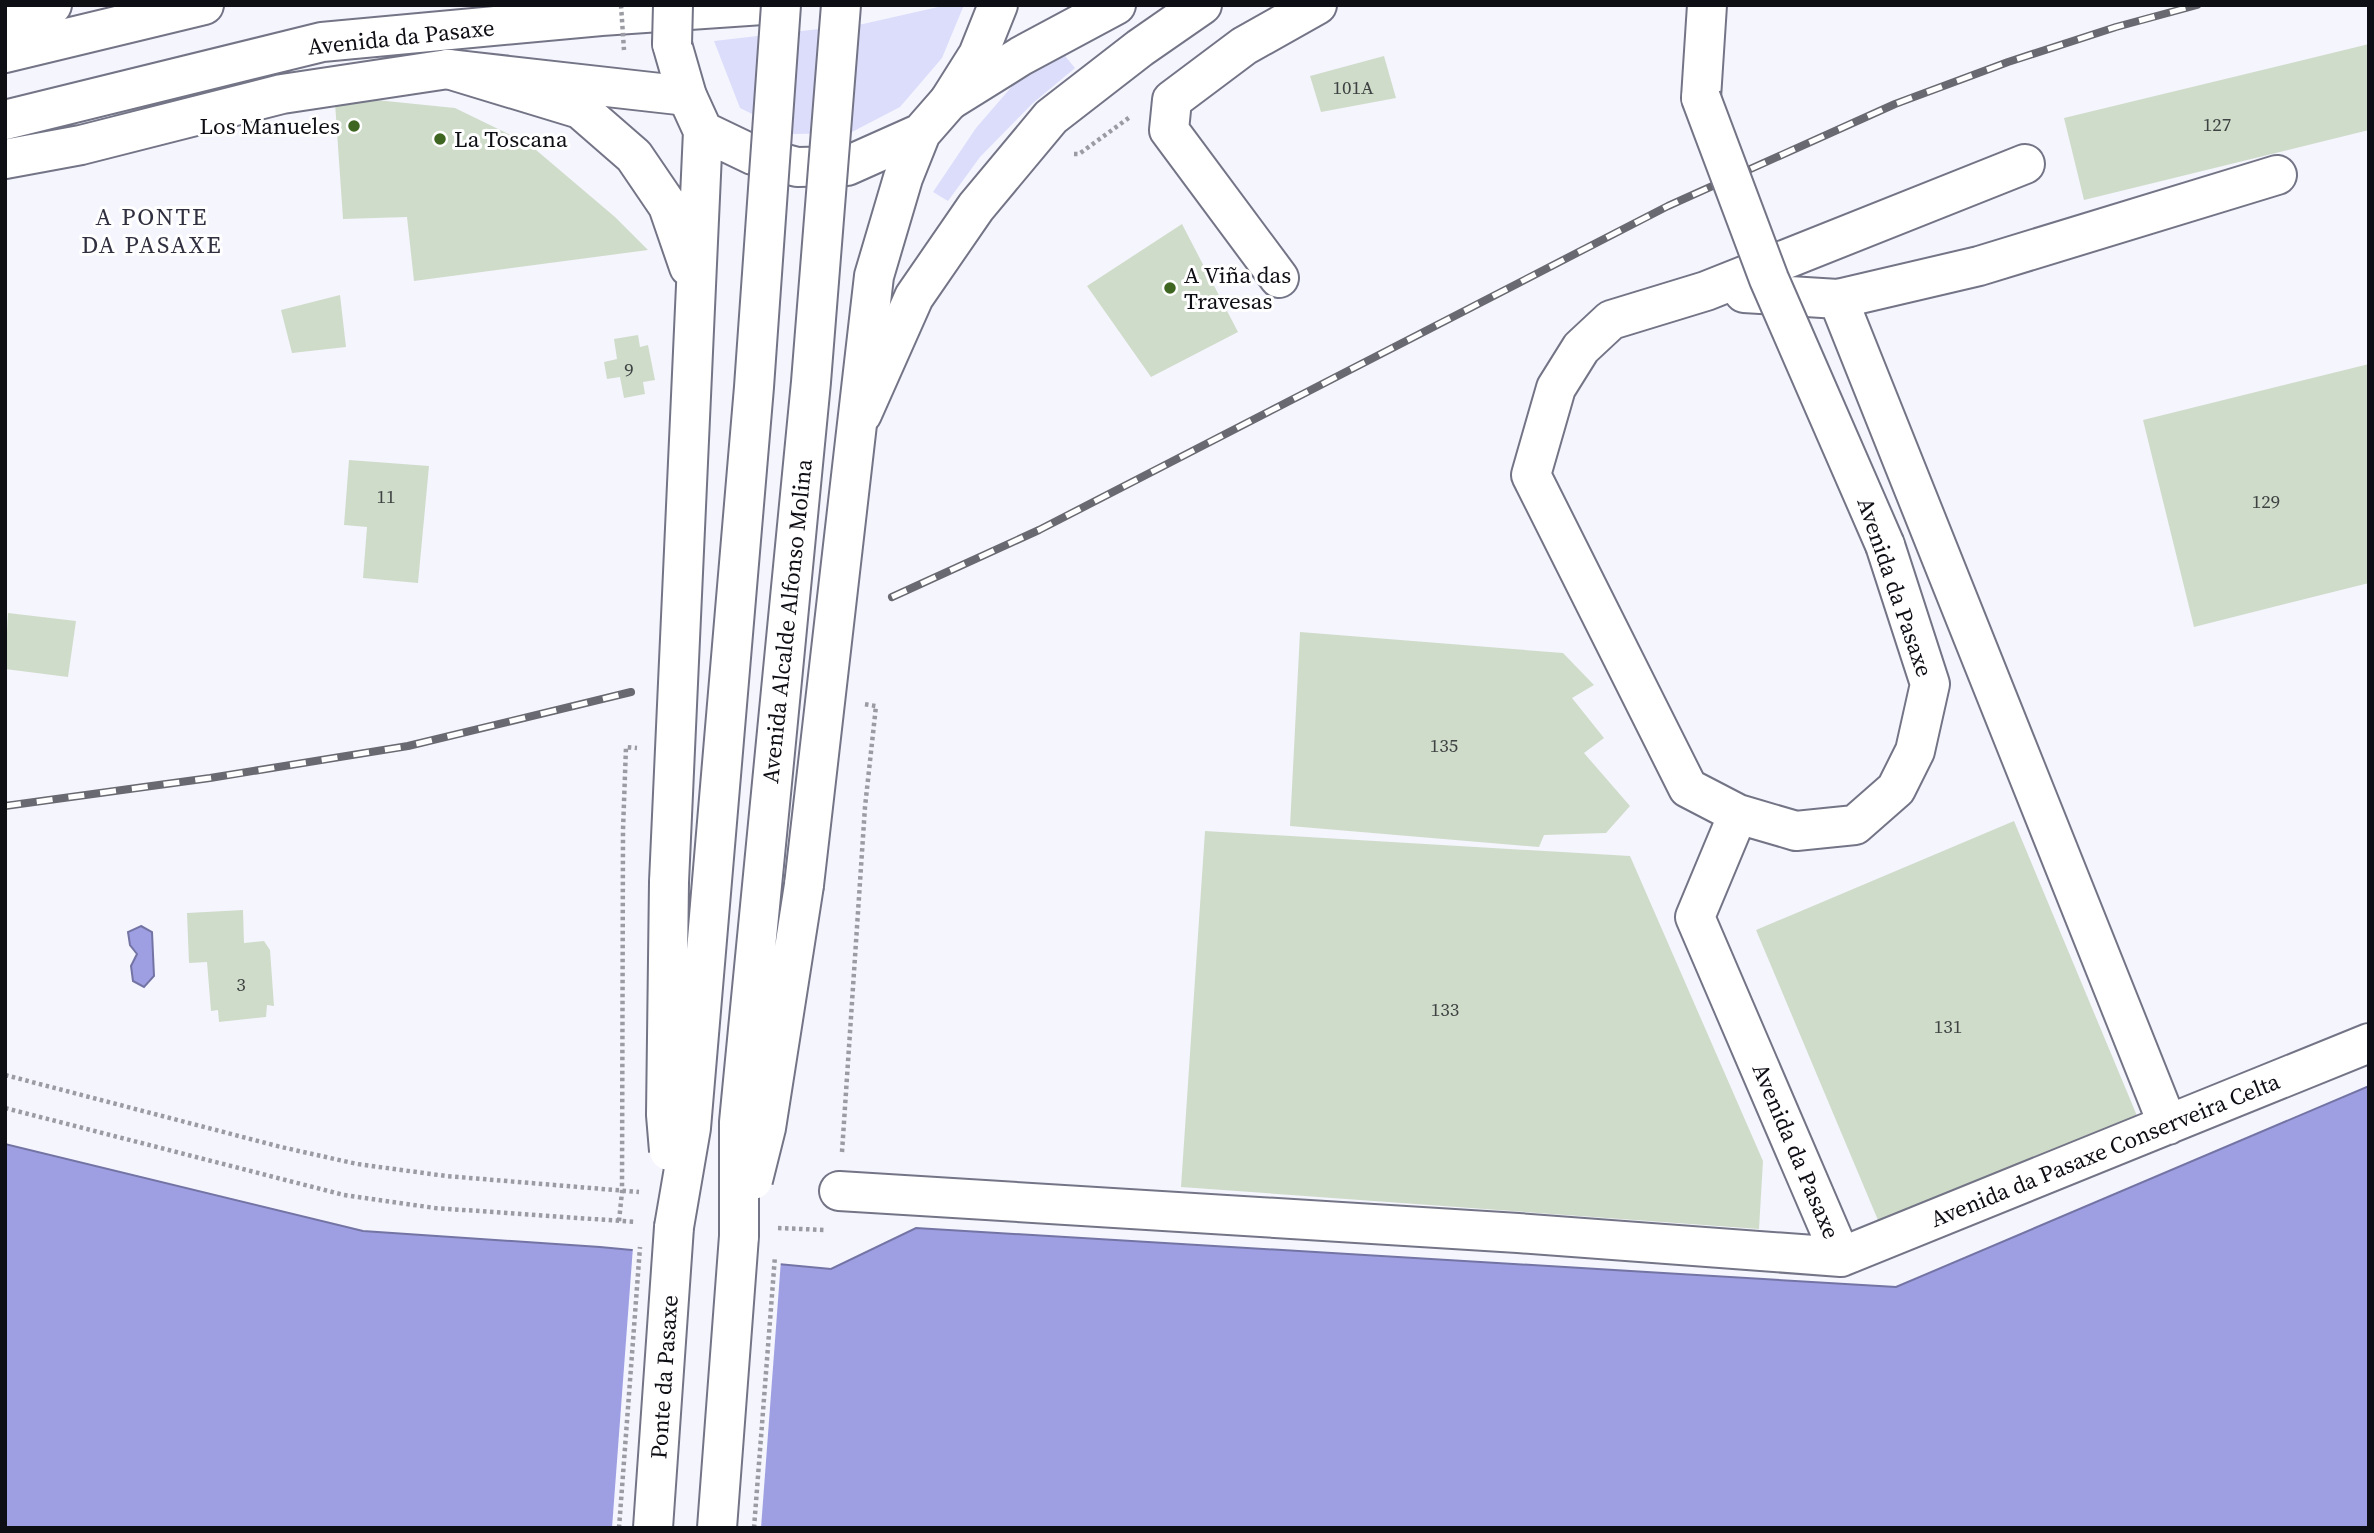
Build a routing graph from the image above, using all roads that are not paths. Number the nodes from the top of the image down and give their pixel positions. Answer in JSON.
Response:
{"nodes":[{"id":1,"x":52,"y":5,"type":"edge"},
{"id":2,"x":204,"y":5,"type":"edge"},
{"id":3,"x":673,"y":5,"type":"edge"},
{"id":4,"x":763,"y":5,"type":"edge"},
{"id":5,"x":781,"y":5,"type":"edge"},
{"id":6,"x":841,"y":5,"type":"edge"},
{"id":7,"x":998,"y":5,"type":"edge"},
{"id":8,"x":1116,"y":5,"type":"edge"},
{"id":9,"x":1202,"y":5,"type":"edge"},
{"id":10,"x":1317,"y":5,"type":"edge"},
{"id":11,"x":1707,"y":5,"type":"edge"},
{"id":12,"x":5,"y":17,"type":"edge"},
{"id":13,"x":5,"y":53,"type":"edge"},
{"id":14,"x":448,"y":69,"type":"junction"},
{"id":15,"x":687,"y":96,"type":"junction"},
{"id":16,"x":949,"y":101,"type":"junction"},
{"id":17,"x":5,"y":120,"type":"edge"},
{"id":18,"x":704,"y":131,"type":"junction"},
{"id":19,"x":920,"y":133,"type":"junction"},
{"id":20,"x":5,"y":159,"type":"edge"},
{"id":21,"x":2025,"y":164,"type":"dead end"},
{"id":22,"x":2277,"y":175,"type":"dead end"},
{"id":23,"x":1279,"y":278,"type":"dead end"},
{"id":24,"x":696,"y":289,"type":"junction"},
{"id":25,"x":1706,"y":291,"type":"junction"},
{"id":26,"x":1838,"y":299,"type":"junction"},
{"id":27,"x":857,"y":426,"type":"junction"},
{"id":28,"x":1738,"y":814,"type":"junction"},
{"id":29,"x":2369,"y":1044,"type":"edge"},
{"id":30,"x":2168,"y":1125,"type":"junction"},
{"id":31,"x":839,"y":1191,"type":"road end"},
{"id":32,"x":660,"y":1225,"type":"junction"},
{"id":33,"x":753,"y":1232,"type":"junction"},
{"id":34,"x":1841,"y":1257,"type":"junction"},
{"id":35,"x":653,"y":1528,"type":"edge"},
{"id":36,"x":716,"y":1528,"type":"edge"}],
"edges":[{"from":1,"to":12,"type":"main road"},
{"from":2,"to":13,"type":"main road"},
{"from":3,"to":15,"type":"main road","bridge":true},
{"from":4,"to":17,"type":"main road","name":"Avenida da Pasaxe"},
{"from":5,"to":32,"type":"main road","bridge":true},
{"from":6,"to":33,"type":"main road","name":"Avenida Alcalde Alfonso Molina","bridge":true},
{"from":7,"to":16,"type":"main road"},
{"from":8,"to":16,"type":"main road"},
{"from":9,"to":27,"type":"main road"},
{"from":10,"to":23,"type":"main road"},
{"from":11,"to":28,"type":"main road","name":"Avenida da Pasaxe","bridge":true},
{"from":14,"to":15,"type":"main road"},
{"from":14,"to":20,"type":"main road"},
{"from":14,"to":24,"type":"main road"},
{"from":15,"to":18,"type":"main road"},
{"from":16,"to":19,"type":"main road"},
{"from":18,"to":19,"type":"main road"},
{"from":18,"to":24,"type":"main road"},
{"from":19,"to":27,"type":"main road"},
{"from":21,"to":25,"type":"main road"},
{"from":22,"to":26,"type":"main road"},
{"from":24,"to":32,"type":"main road","bridge":true},
{"from":25,"to":26,"type":"main road"},
{"from":25,"to":28,"type":"main road"},
{"from":26,"to":30,"type":"main road"},
{"from":27,"to":33,"type":"main road","bridge":true},
{"from":28,"to":34,"type":"main road","name":"Avenida da Pasaxe"},
{"from":29,"to":30,"type":"main road","name":"Avenida da Pasaxe Conserveira Celta"},
{"from":30,"to":34,"type":"main road","name":"Avenida da Pasaxe Conserveira Celta"},
{"from":31,"to":34,"type":"main road"},
{"from":32,"to":35,"type":"main road","name":"Ponte da Pasaxe"},
{"from":33,"to":36,"type":"main road"}]}
